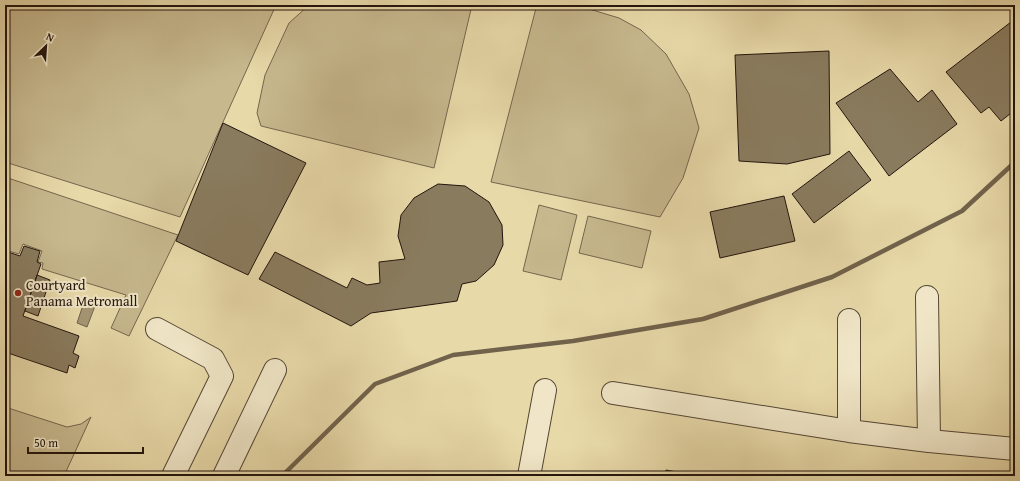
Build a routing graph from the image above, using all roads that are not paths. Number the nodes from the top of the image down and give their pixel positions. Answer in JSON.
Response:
{"nodes":[{"id":1,"x":927,"y":298,"type":"dead end"},
{"id":2,"x":849,"y":320,"type":"dead end"},
{"id":3,"x":157,"y":329,"type":"dead end"},
{"id":4,"x":275,"y":370,"type":"dead end"},
{"id":5,"x":545,"y":390,"type":"dead end"},
{"id":6,"x":613,"y":393,"type":"dead end"},
{"id":7,"x":849,"y":431,"type":"junction"},
{"id":8,"x":929,"y":441,"type":"junction"},
{"id":9,"x":1015,"y":449,"type":"edge"},
{"id":10,"x":173,"y":476,"type":"edge"},
{"id":11,"x":224,"y":476,"type":"edge"},
{"id":12,"x":529,"y":476,"type":"edge"}],
"edges":[{"from":1,"to":8,"type":"street"},
{"from":2,"to":7,"type":"street"},
{"from":3,"to":10,"type":"street"},
{"from":4,"to":11,"type":"street"},
{"from":5,"to":12,"type":"street"},
{"from":6,"to":7,"type":"street"},
{"from":7,"to":8,"type":"street"},
{"from":8,"to":9,"type":"street"}]}
